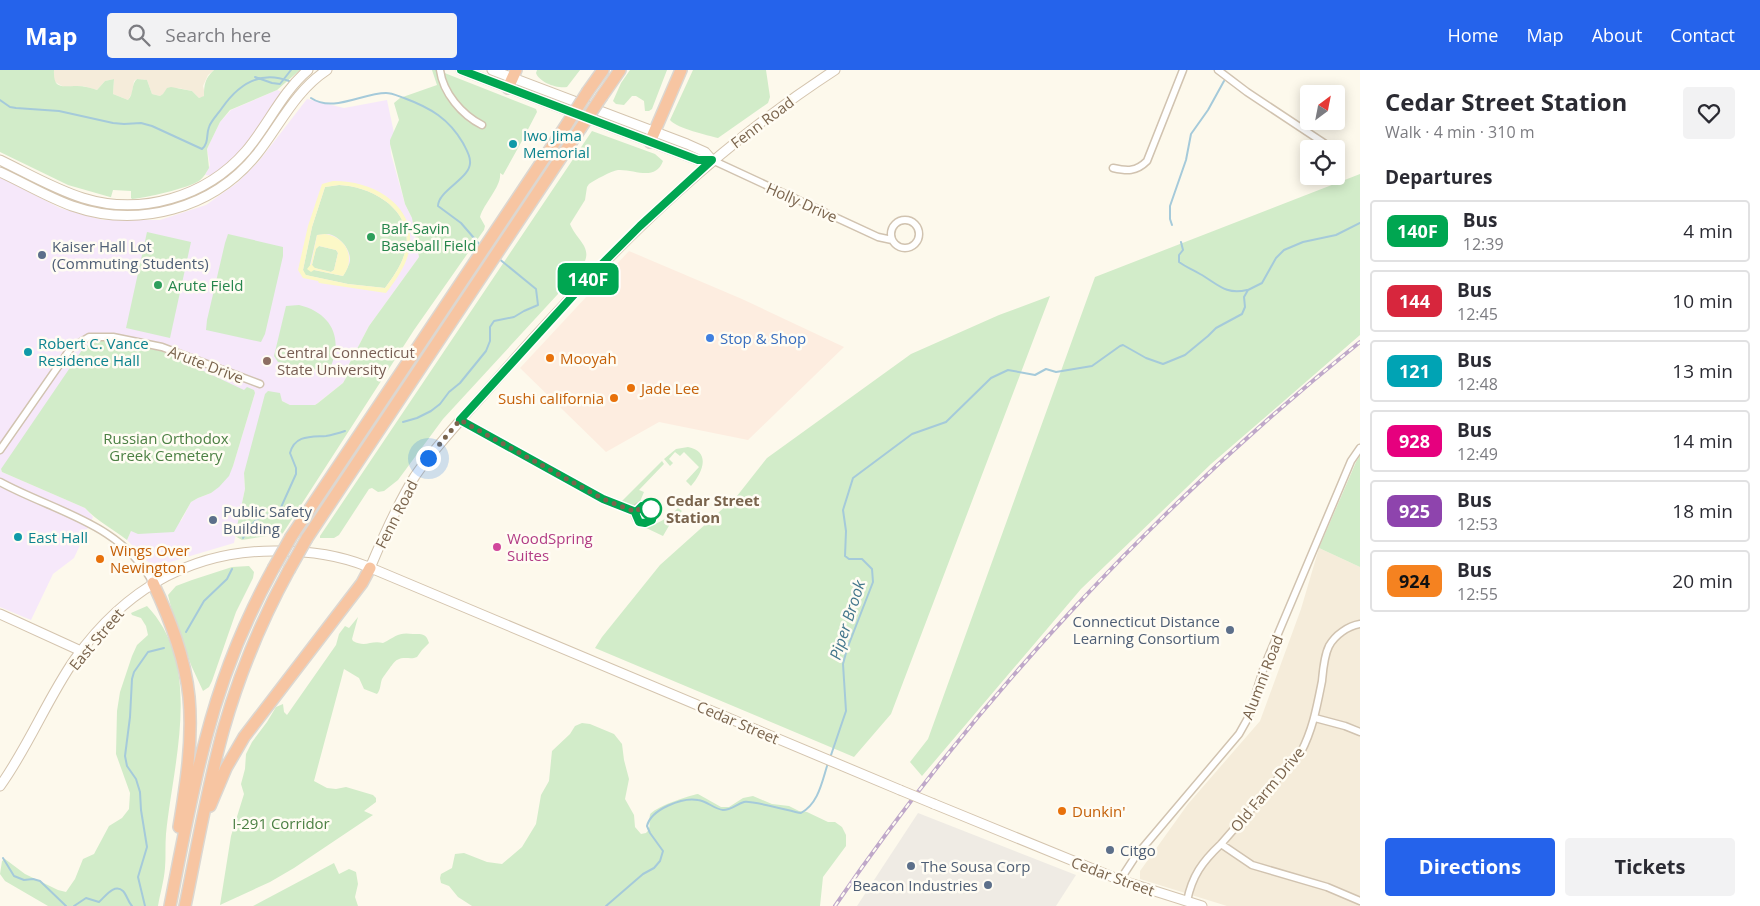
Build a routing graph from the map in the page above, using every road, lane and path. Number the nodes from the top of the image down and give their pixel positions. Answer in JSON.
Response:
{"nodes":[{"id":1,"x":308,"y":70,"type":"edge"},
{"id":2,"x":440,"y":70,"type":"edge"},
{"id":3,"x":461,"y":70,"type":"edge"},
{"id":4,"x":492,"y":70,"type":"edge"},
{"id":5,"x":603,"y":70,"type":"edge"},
{"id":6,"x":620,"y":70,"type":"edge"},
{"id":7,"x":681,"y":70,"type":"edge"},
{"id":8,"x":835,"y":70,"type":"edge"},
{"id":9,"x":1183,"y":70,"type":"edge"},
{"id":10,"x":1218,"y":70,"type":"edge"},
{"id":11,"x":322,"y":71,"type":"edge"},
{"id":12,"x":512,"y":79,"type":"edge"},
{"id":13,"x":270,"y":118,"type":"junction"},
{"id":14,"x":278,"y":124,"type":"junction"},
{"id":15,"x":482,"y":125,"type":"dead end"},
{"id":16,"x":652,"y":137,"type":"junction"},
{"id":17,"x":1319,"y":140,"type":"edge"},
{"id":18,"x":0,"y":160,"type":"edge"},
{"id":19,"x":712,"y":160,"type":"junction"},
{"id":20,"x":1113,"y":168,"type":"dead end"},
{"id":21,"x":0,"y":172,"type":"edge"},
{"id":22,"x":892,"y":240,"type":"junction"},
{"id":23,"x":260,"y":384,"type":"dead end"},
{"id":24,"x":460,"y":420,"type":"junction"},
{"id":25,"x":1360,"y":448,"type":"edge"},
{"id":26,"x":0,"y":450,"type":"edge"},
{"id":27,"x":0,"y":482,"type":"edge"},
{"id":28,"x":636,"y":512,"type":"dead end"},
{"id":29,"x":272,"y":551,"type":"joint"},
{"id":30,"x":370,"y":568,"type":"junction"},
{"id":31,"x":154,"y":583,"type":"junction"},
{"id":32,"x":0,"y":614,"type":"edge"},
{"id":33,"x":1360,"y":624,"type":"edge"},
{"id":34,"x":82,"y":651,"type":"junction"},
{"id":35,"x":1315,"y":718,"type":"junction"},
{"id":36,"x":1360,"y":732,"type":"edge"},
{"id":37,"x":1,"y":782,"type":"edge"},
{"id":38,"x":202,"y":820,"type":"junction"},
{"id":39,"x":1221,"y":844,"type":"junction"},
{"id":40,"x":1120,"y":880,"type":"junction"},
{"id":41,"x":1360,"y":901,"type":"edge"},
{"id":42,"x":170,"y":903,"type":"edge"},
{"id":43,"x":1186,"y":904,"type":"edge"},
{"id":44,"x":185,"y":906,"type":"edge"},
{"id":45,"x":1202,"y":906,"type":"edge"}],
"edges":[{"from":1,"to":13,"type":"main road"},
{"from":2,"to":15,"type":"street"},
{"from":3,"to":12,"type":"main road"},
{"from":4,"to":12,"type":"main road"},
{"from":5,"to":42,"type":"highway","bridge":true},
{"from":6,"to":38,"type":"highway","bridge":true},
{"from":7,"to":16,"type":"highway"},
{"from":8,"to":19,"type":"main road","name":"Fenn Road"},
{"from":9,"to":20,"type":"street"},
{"from":10,"to":17,"type":"street"},
{"from":11,"to":14,"type":"main road"},
{"from":12,"to":16,"type":"main road"},
{"from":13,"to":14,"type":"main road"},
{"from":13,"to":18,"type":"main road"},
{"from":14,"to":21,"type":"main road"},
{"from":16,"to":19,"type":"main road"},
{"from":19,"to":22,"type":"street","name":"Holly Drive"},
{"from":19,"to":24,"type":"main road","name":"Fenn Road"},
{"from":22,"to":22,"type":"street","name":"Holly Drive"},
{"from":23,"to":26,"type":"street","name":"Arute Drive"},
{"from":24,"to":28,"type":"street"},
{"from":24,"to":30,"type":"main road","name":"Fenn Road"},
{"from":25,"to":40,"type":"street","name":"Alumni Road"},
{"from":27,"to":31,"type":"street"},
{"from":29,"to":30,"type":"main road","name":"Cedar Street"},
{"from":29,"to":31,"type":"main road","name":"East Street"},
{"from":30,"to":38,"type":"highway"},
{"from":30,"to":40,"type":"main road","name":"Cedar Street","bridge":true},
{"from":31,"to":34,"type":"main road","name":"East Street"},
{"from":31,"to":42,"type":"highway"},
{"from":32,"to":34,"type":"main road"},
{"from":33,"to":35,"type":"street","name":"Old Farm Drive"},
{"from":34,"to":37,"type":"main road","name":"East Street"},
{"from":35,"to":36,"type":"street"},
{"from":35,"to":39,"type":"street","name":"Old Farm Drive"},
{"from":38,"to":44,"type":"highway"},
{"from":39,"to":41,"type":"street"},
{"from":39,"to":43,"type":"street","name":"Old Farm Drive"},
{"from":40,"to":43,"type":"main road","name":"Cedar Street"},
{"from":43,"to":45,"type":"main road","name":"Cedar Street"}]}
